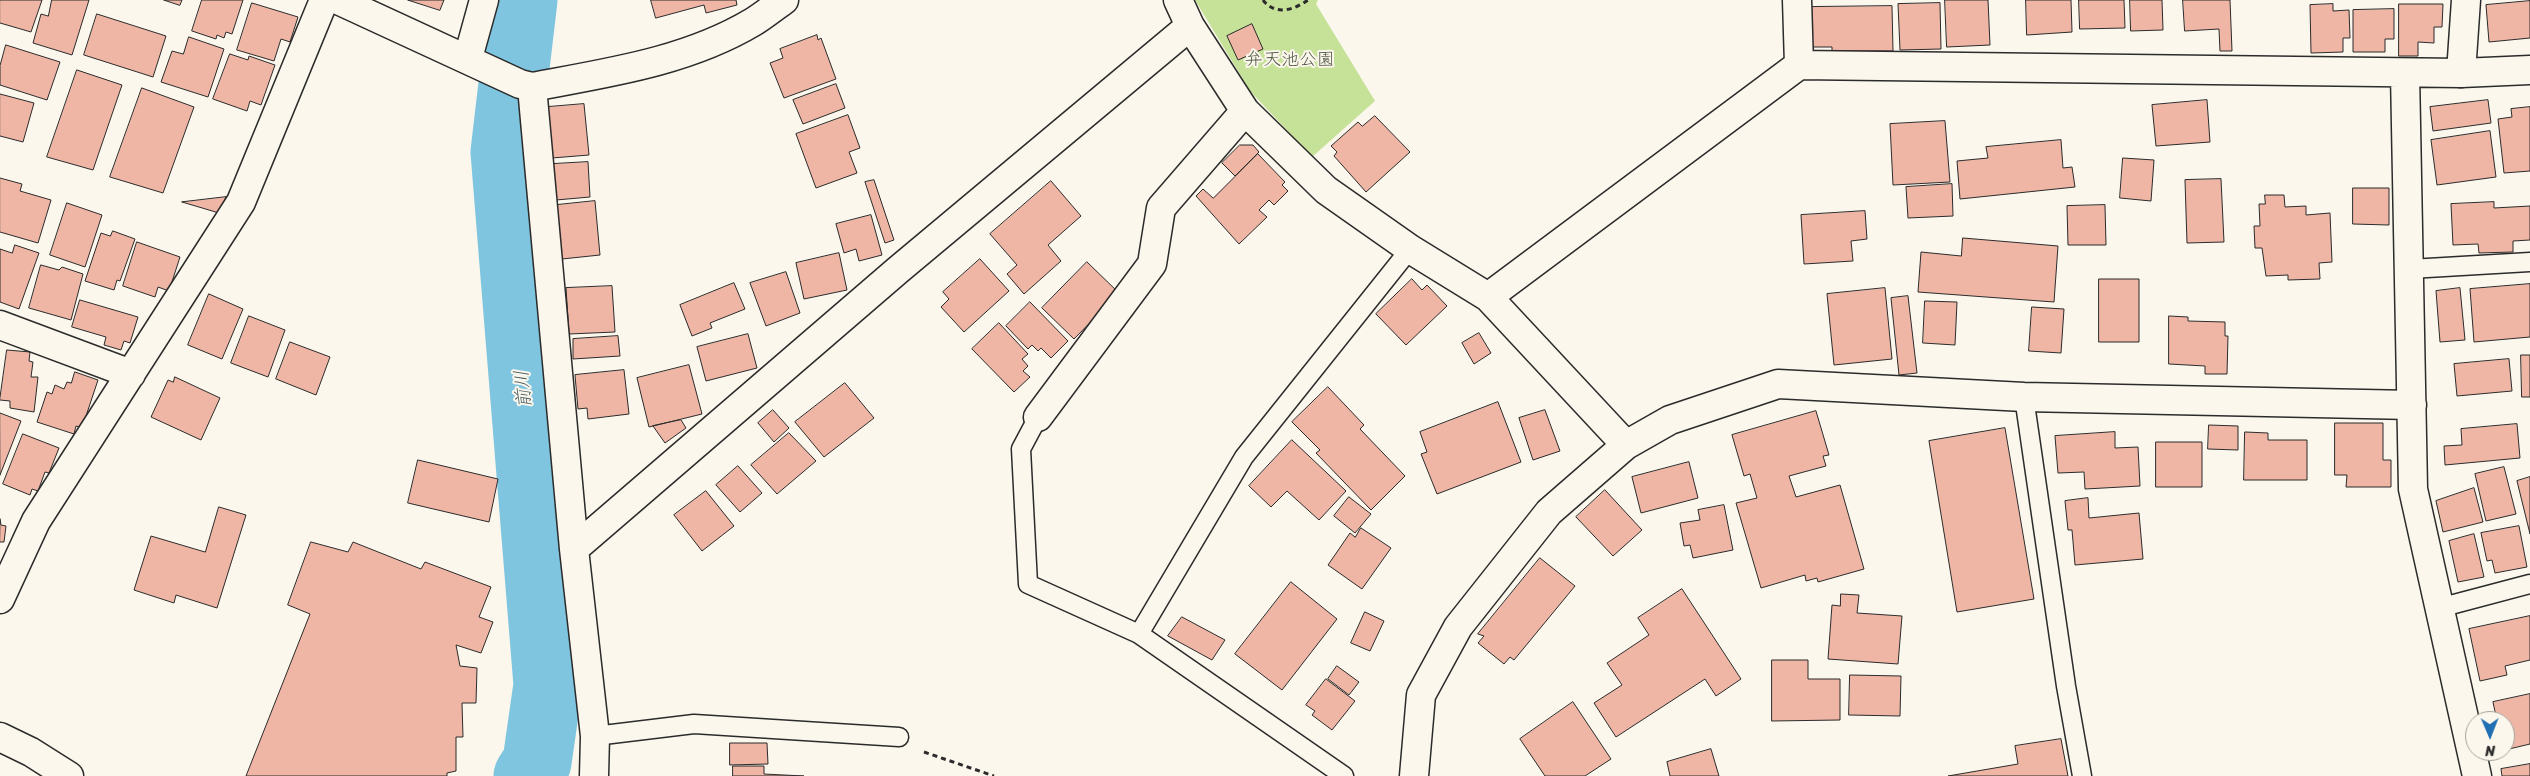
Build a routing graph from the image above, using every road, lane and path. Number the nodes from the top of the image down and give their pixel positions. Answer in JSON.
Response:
{"nodes":[{"id":1,"x":324,"y":0,"type":"edge"},
{"id":2,"x":338,"y":0,"type":"edge"},
{"id":3,"x":484,"y":0,"type":"edge"},
{"id":4,"x":784,"y":0,"type":"edge"},
{"id":5,"x":1178,"y":0,"type":"edge"},
{"id":6,"x":1263,"y":0,"type":"edge"},
{"id":7,"x":1308,"y":0,"type":"edge"},
{"id":8,"x":1797,"y":0,"type":"edge"},
{"id":9,"x":2466,"y":0,"type":"edge"},
{"id":10,"x":750,"y":11,"type":"edge"},
{"id":11,"x":1190,"y":26,"type":"junction"},
{"id":12,"x":468,"y":58,"type":"junction"},
{"id":13,"x":1799,"y":65,"type":"junction"},
{"id":14,"x":2530,"y":70,"type":"edge"},
{"id":15,"x":2405,"y":73,"type":"junction"},
{"id":16,"x":2461,"y":73,"type":"junction"},
{"id":17,"x":526,"y":86,"type":"junction"},
{"id":18,"x":1246,"y":110,"type":"junction"},
{"id":19,"x":1410,"y":249,"type":"junction"},
{"id":20,"x":2530,"y":262,"type":"edge"},
{"id":21,"x":2410,"y":269,"type":"junction"},
{"id":22,"x":1488,"y":297,"type":"junction"},
{"id":23,"x":0,"y":325,"type":"edge"},
{"id":24,"x":131,"y":374,"type":"junction"},
{"id":25,"x":2024,"y":397,"type":"junction"},
{"id":26,"x":2412,"y":405,"type":"junction"},
{"id":27,"x":1038,"y":417,"type":"joint"},
{"id":28,"x":1626,"y":445,"type":"junction"},
{"id":29,"x":574,"y":549,"type":"junction"},
{"id":30,"x":2530,"y":584,"type":"edge"},
{"id":31,"x":0,"y":599,"type":"edge"},
{"id":32,"x":2439,"y":608,"type":"junction"},
{"id":33,"x":1139,"y":634,"type":"junction"},
{"id":34,"x":595,"y":736,"type":"junction"},
{"id":35,"x":0,"y":737,"type":"edge"},
{"id":36,"x":899,"y":737,"type":"joint"},
{"id":37,"x":69,"y":776,"type":"edge"},
{"id":38,"x":594,"y":776,"type":"edge"},
{"id":39,"x":994,"y":776,"type":"edge"},
{"id":40,"x":1344,"y":776,"type":"edge"},
{"id":41,"x":1414,"y":776,"type":"edge"},
{"id":42,"x":2082,"y":776,"type":"edge"},
{"id":43,"x":2477,"y":776,"type":"edge"}],
"edges":[{"from":1,"to":24,"type":"street"},
{"from":2,"to":12,"type":"street"},
{"from":3,"to":12,"type":"street"},
{"from":4,"to":10,"type":"street"},
{"from":5,"to":11,"type":"street"},
{"from":6,"to":7,"type":"path"},
{"from":8,"to":13,"type":"street"},
{"from":9,"to":16,"type":"street"},
{"from":10,"to":17,"type":"street"},
{"from":11,"to":18,"type":"street"},
{"from":11,"to":29,"type":"street"},
{"from":12,"to":17,"type":"street"},
{"from":13,"to":15,"type":"street"},
{"from":13,"to":22,"type":"street"},
{"from":14,"to":16,"type":"street"},
{"from":15,"to":16,"type":"street"},
{"from":15,"to":21,"type":"street"},
{"from":17,"to":29,"type":"street"},
{"from":18,"to":19,"type":"street"},
{"from":18,"to":27,"type":"street"},
{"from":19,"to":22,"type":"street"},
{"from":19,"to":33,"type":"lane"},
{"from":20,"to":21,"type":"lane"},
{"from":21,"to":26,"type":"street"},
{"from":22,"to":28,"type":"street"},
{"from":23,"to":24,"type":"street"},
{"from":24,"to":31,"type":"street"},
{"from":25,"to":26,"type":"street"},
{"from":25,"to":28,"type":"street"},
{"from":25,"to":42,"type":"lane"},
{"from":26,"to":32,"type":"street"},
{"from":27,"to":33,"type":"lane"},
{"from":28,"to":41,"type":"street"},
{"from":29,"to":34,"type":"street"},
{"from":30,"to":32,"type":"lane"},
{"from":32,"to":43,"type":"street"},
{"from":33,"to":40,"type":"lane"},
{"from":34,"to":36,"type":"lane"},
{"from":34,"to":38,"type":"street"},
{"from":35,"to":37,"type":"street"},
{"from":36,"to":39,"type":"path"}]}
